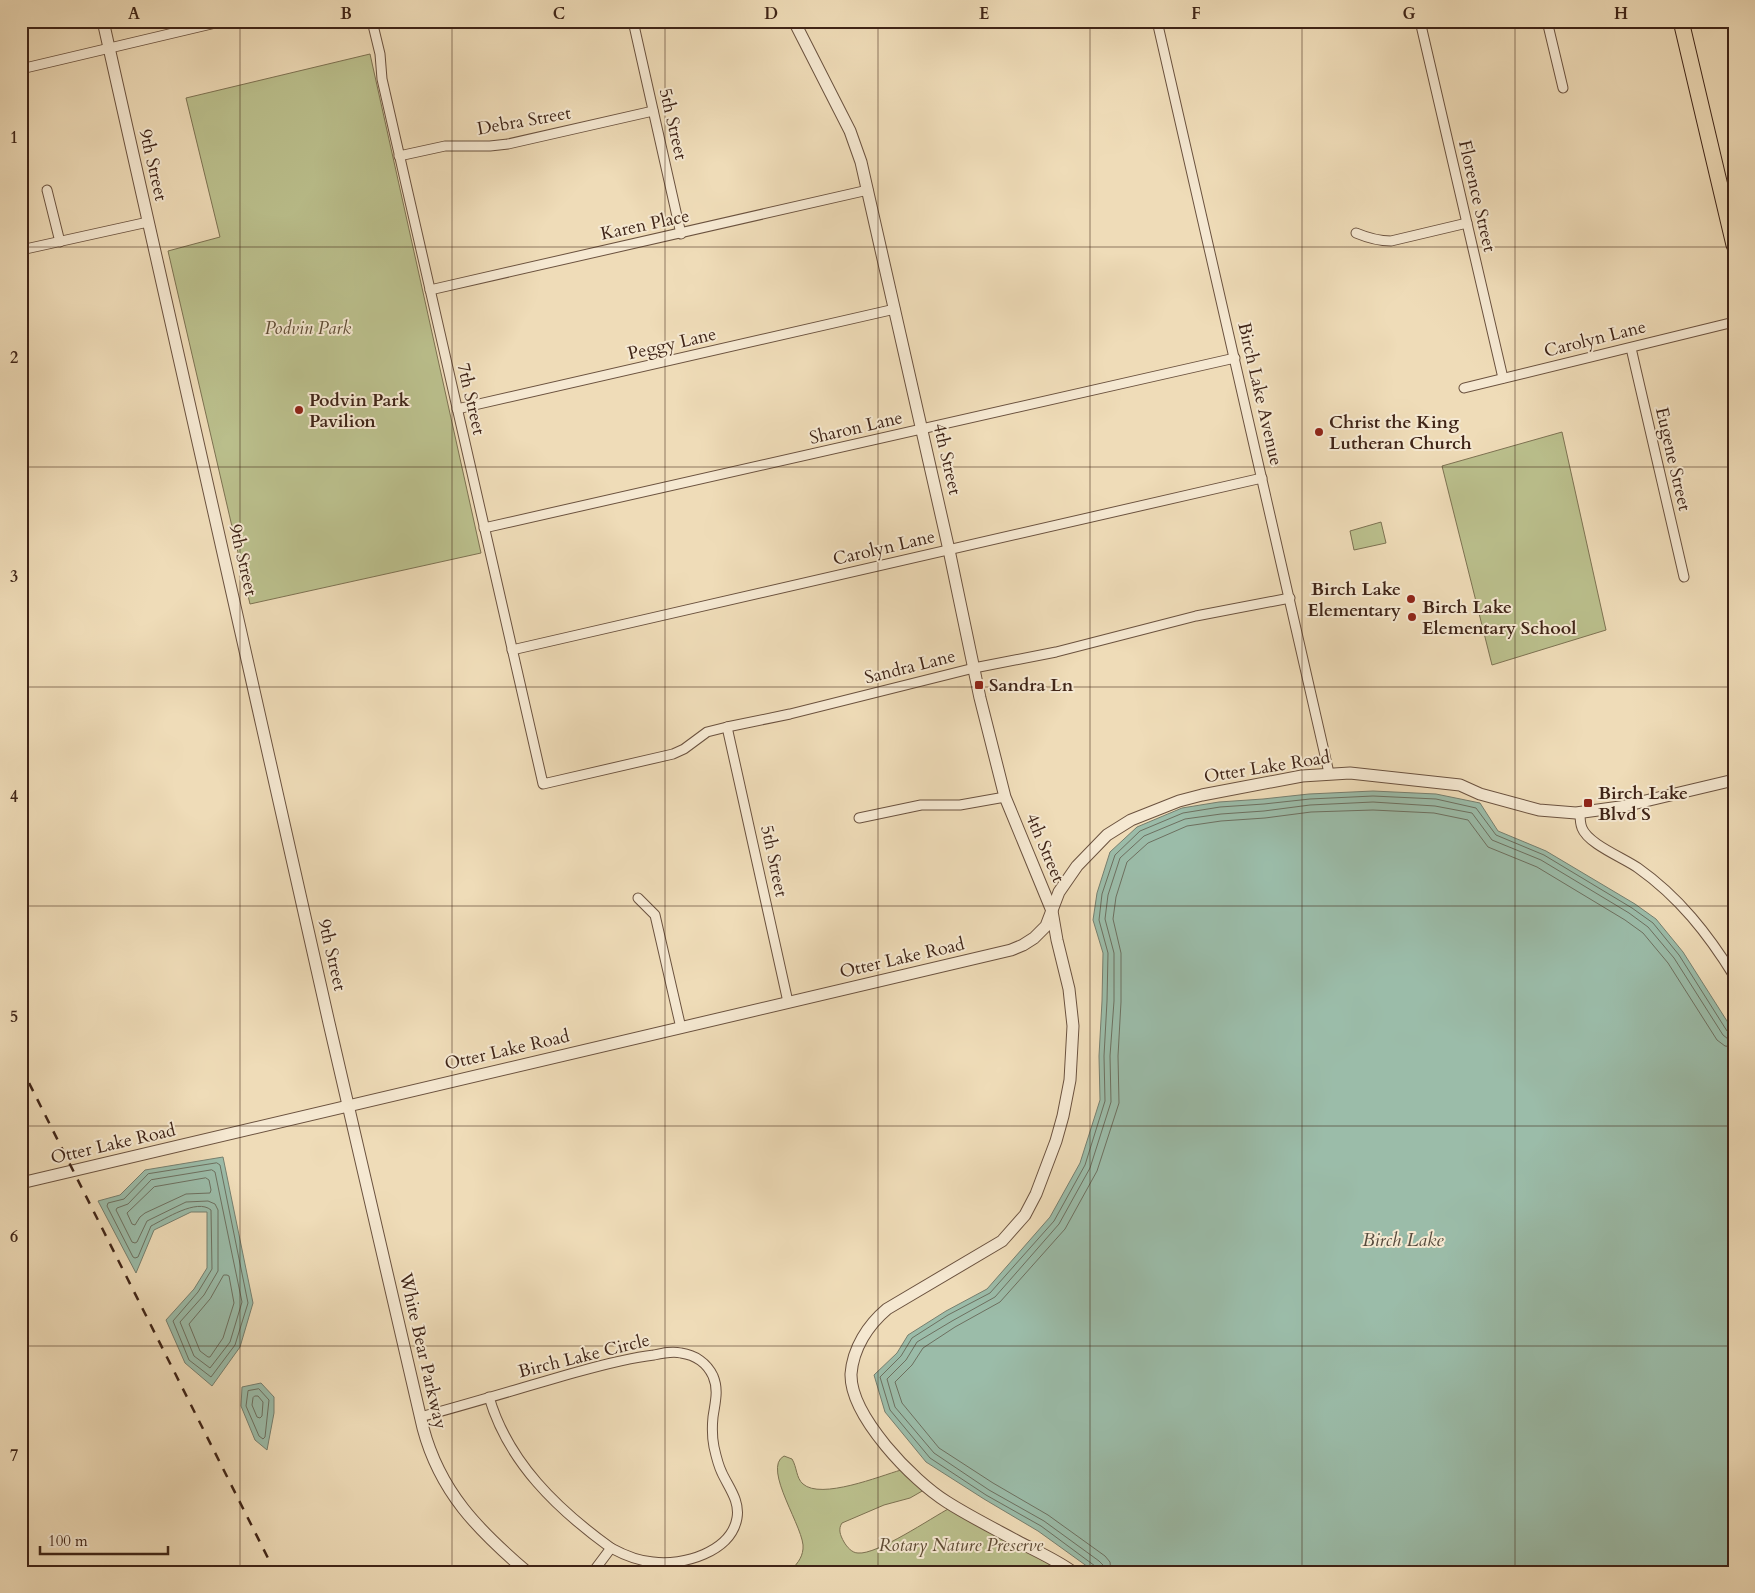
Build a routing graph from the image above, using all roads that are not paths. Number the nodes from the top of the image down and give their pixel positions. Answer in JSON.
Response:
{"nodes":[{"id":1,"x":103,"y":21,"type":"edge"},
{"id":2,"x":224,"y":21,"type":"edge"},
{"id":3,"x":372,"y":21,"type":"edge"},
{"id":4,"x":479,"y":21,"type":"edge"},
{"id":5,"x":489,"y":21,"type":"edge"},
{"id":6,"x":633,"y":21,"type":"edge"},
{"id":7,"x":794,"y":21,"type":"edge"},
{"id":8,"x":1157,"y":21,"type":"edge"},
{"id":9,"x":1420,"y":21,"type":"edge"},
{"id":10,"x":1547,"y":21,"type":"edge"},
{"id":11,"x":1681,"y":21,"type":"edge"},
{"id":12,"x":484,"y":22,"type":"edge"},
{"id":13,"x":110,"y":49,"type":"junction"},
{"id":14,"x":21,"y":69,"type":"edge"},
{"id":15,"x":1563,"y":88,"type":"dead end"},
{"id":16,"x":653,"y":111,"type":"junction"},
{"id":17,"x":399,"y":156,"type":"junction"},
{"id":18,"x":47,"y":190,"type":"dead end"},
{"id":19,"x":868,"y":190,"type":"junction"},
{"id":20,"x":1729,"y":200,"type":"edge"},
{"id":21,"x":148,"y":222,"type":"junction"},
{"id":22,"x":1467,"y":223,"type":"junction"},
{"id":23,"x":1356,"y":233,"type":"dead end"},
{"id":24,"x":681,"y":234,"type":"junction"},
{"id":25,"x":60,"y":242,"type":"junction"},
{"id":26,"x":1734,"y":245,"type":"edge"},
{"id":27,"x":21,"y":250,"type":"edge"},
{"id":28,"x":430,"y":290,"type":"junction"},
{"id":29,"x":894,"y":309,"type":"junction"},
{"id":30,"x":1734,"y":322,"type":"edge"},
{"id":31,"x":1631,"y":348,"type":"junction"},
{"id":32,"x":1235,"y":358,"type":"junction"},
{"id":33,"x":1503,"y":378,"type":"junction"},
{"id":34,"x":1464,"y":388,"type":"dead end"},
{"id":35,"x":457,"y":410,"type":"junction"},
{"id":36,"x":922,"y":429,"type":"junction"},
{"id":37,"x":1262,"y":478,"type":"junction"},
{"id":38,"x":484,"y":528,"type":"junction"},
{"id":39,"x":949,"y":550,"type":"junction"},
{"id":40,"x":1684,"y":577,"type":"dead end"},
{"id":41,"x":1290,"y":598,"type":"junction"},
{"id":42,"x":512,"y":650,"type":"junction"},
{"id":43,"x":974,"y":668,"type":"junction"},
{"id":44,"x":728,"y":727,"type":"junction"},
{"id":45,"x":1329,"y":773,"type":"junction"},
{"id":46,"x":1734,"y":780,"type":"edge"},
{"id":47,"x":543,"y":784,"type":"joint"},
{"id":48,"x":1005,"y":797,"type":"junction"},
{"id":49,"x":1580,"y":813,"type":"junction"},
{"id":50,"x":859,"y":818,"type":"dead end"},
{"id":51,"x":638,"y":898,"type":"dead end"},
{"id":52,"x":1052,"y":911,"type":"junction"},
{"id":53,"x":1734,"y":976,"type":"edge"},
{"id":54,"x":788,"y":1002,"type":"junction"},
{"id":55,"x":681,"y":1028,"type":"junction"},
{"id":56,"x":348,"y":1106,"type":"junction"},
{"id":57,"x":21,"y":1183,"type":"edge"},
{"id":58,"x":489,"y":1397,"type":"junction"},
{"id":59,"x":420,"y":1417,"type":"junction"},
{"id":60,"x":611,"y":1548,"type":"junction"},
{"id":61,"x":527,"y":1572,"type":"edge"},
{"id":62,"x":593,"y":1572,"type":"edge"},
{"id":63,"x":1073,"y":1572,"type":"edge"}],
"edges":[{"from":1,"to":13,"type":"street","name":"9th Street"},
{"from":2,"to":13,"type":"street"},
{"from":3,"to":17,"type":"street","name":"7th Street"},
{"from":4,"to":12,"type":"street"},
{"from":5,"to":12,"type":"street"},
{"from":6,"to":16,"type":"street","name":"5th Street"},
{"from":7,"to":19,"type":"street","name":"4th Street"},
{"from":8,"to":32,"type":"street","name":"Birch Lake Avenue"},
{"from":9,"to":22,"type":"street","name":"Florence Street"},
{"from":10,"to":15,"type":"street"},
{"from":11,"to":20,"type":"main road"},
{"from":13,"to":14,"type":"street"},
{"from":13,"to":21,"type":"street","name":"9th Street"},
{"from":16,"to":17,"type":"street","name":"Debra Street"},
{"from":16,"to":24,"type":"street","name":"5th Street"},
{"from":17,"to":28,"type":"street","name":"7th Street"},
{"from":18,"to":25,"type":"street"},
{"from":19,"to":24,"type":"street","name":"Karen Place"},
{"from":19,"to":29,"type":"street","name":"4th Street"},
{"from":20,"to":26,"type":"main road"},
{"from":21,"to":25,"type":"street"},
{"from":21,"to":56,"type":"street","name":"9th Street"},
{"from":22,"to":23,"type":"street"},
{"from":22,"to":33,"type":"street","name":"Florence Street"},
{"from":24,"to":28,"type":"street","name":"Karen Place"},
{"from":25,"to":27,"type":"street"},
{"from":28,"to":35,"type":"street","name":"7th Street"},
{"from":29,"to":35,"type":"street","name":"Peggy Lane"},
{"from":29,"to":36,"type":"street","name":"4th Street"},
{"from":30,"to":31,"type":"street","name":"Carolyn Lane"},
{"from":31,"to":33,"type":"street","name":"Carolyn Lane"},
{"from":31,"to":40,"type":"street","name":"Eugene Street"},
{"from":32,"to":36,"type":"street","name":"Sharon Lane"},
{"from":32,"to":37,"type":"street","name":"Birch Lake Avenue"},
{"from":33,"to":34,"type":"street","name":"Carolyn Lane"},
{"from":35,"to":38,"type":"street","name":"7th Street"},
{"from":36,"to":38,"type":"street","name":"Sharon Lane"},
{"from":36,"to":39,"type":"street","name":"4th Street"},
{"from":37,"to":39,"type":"street","name":"Carolyn Lane"},
{"from":37,"to":41,"type":"street","name":"Birch Lake Avenue"},
{"from":38,"to":42,"type":"street","name":"7th Street"},
{"from":39,"to":42,"type":"street","name":"Carolyn Lane"},
{"from":39,"to":43,"type":"street","name":"4th Street"},
{"from":41,"to":43,"type":"street","name":"Sandra Lane"},
{"from":41,"to":45,"type":"street","name":"Birch Lake Avenue"},
{"from":42,"to":47,"type":"street","name":"7th Street"},
{"from":43,"to":44,"type":"street","name":"Sandra Lane"},
{"from":43,"to":48,"type":"street","name":"4th Street"},
{"from":44,"to":47,"type":"street","name":"Sandra Lane"},
{"from":44,"to":54,"type":"street","name":"5th Street"},
{"from":45,"to":49,"type":"street","name":"Otter Lake Road"},
{"from":45,"to":52,"type":"street","name":"Otter Lake Road"},
{"from":46,"to":49,"type":"street","name":"Otter Lake Road"},
{"from":48,"to":50,"type":"street"},
{"from":48,"to":52,"type":"street","name":"4th Street"},
{"from":49,"to":53,"type":"street"},
{"from":51,"to":55,"type":"street"},
{"from":52,"to":54,"type":"street","name":"Otter Lake Road"},
{"from":52,"to":63,"type":"street","name":"4th Street"},
{"from":54,"to":55,"type":"street","name":"Otter Lake Road"},
{"from":55,"to":56,"type":"street","name":"Otter Lake Road"},
{"from":56,"to":57,"type":"street","name":"Otter Lake Road"},
{"from":56,"to":59,"type":"street","name":"White Bear Parkway"},
{"from":58,"to":59,"type":"street","name":"Birch Lake Circle"},
{"from":58,"to":60,"type":"street","name":"Birch Lake Circle"},
{"from":58,"to":60,"type":"street","name":"Birch Lake Circle"},
{"from":59,"to":61,"type":"street","name":"White Bear Parkway"},
{"from":60,"to":62,"type":"street"}]}
